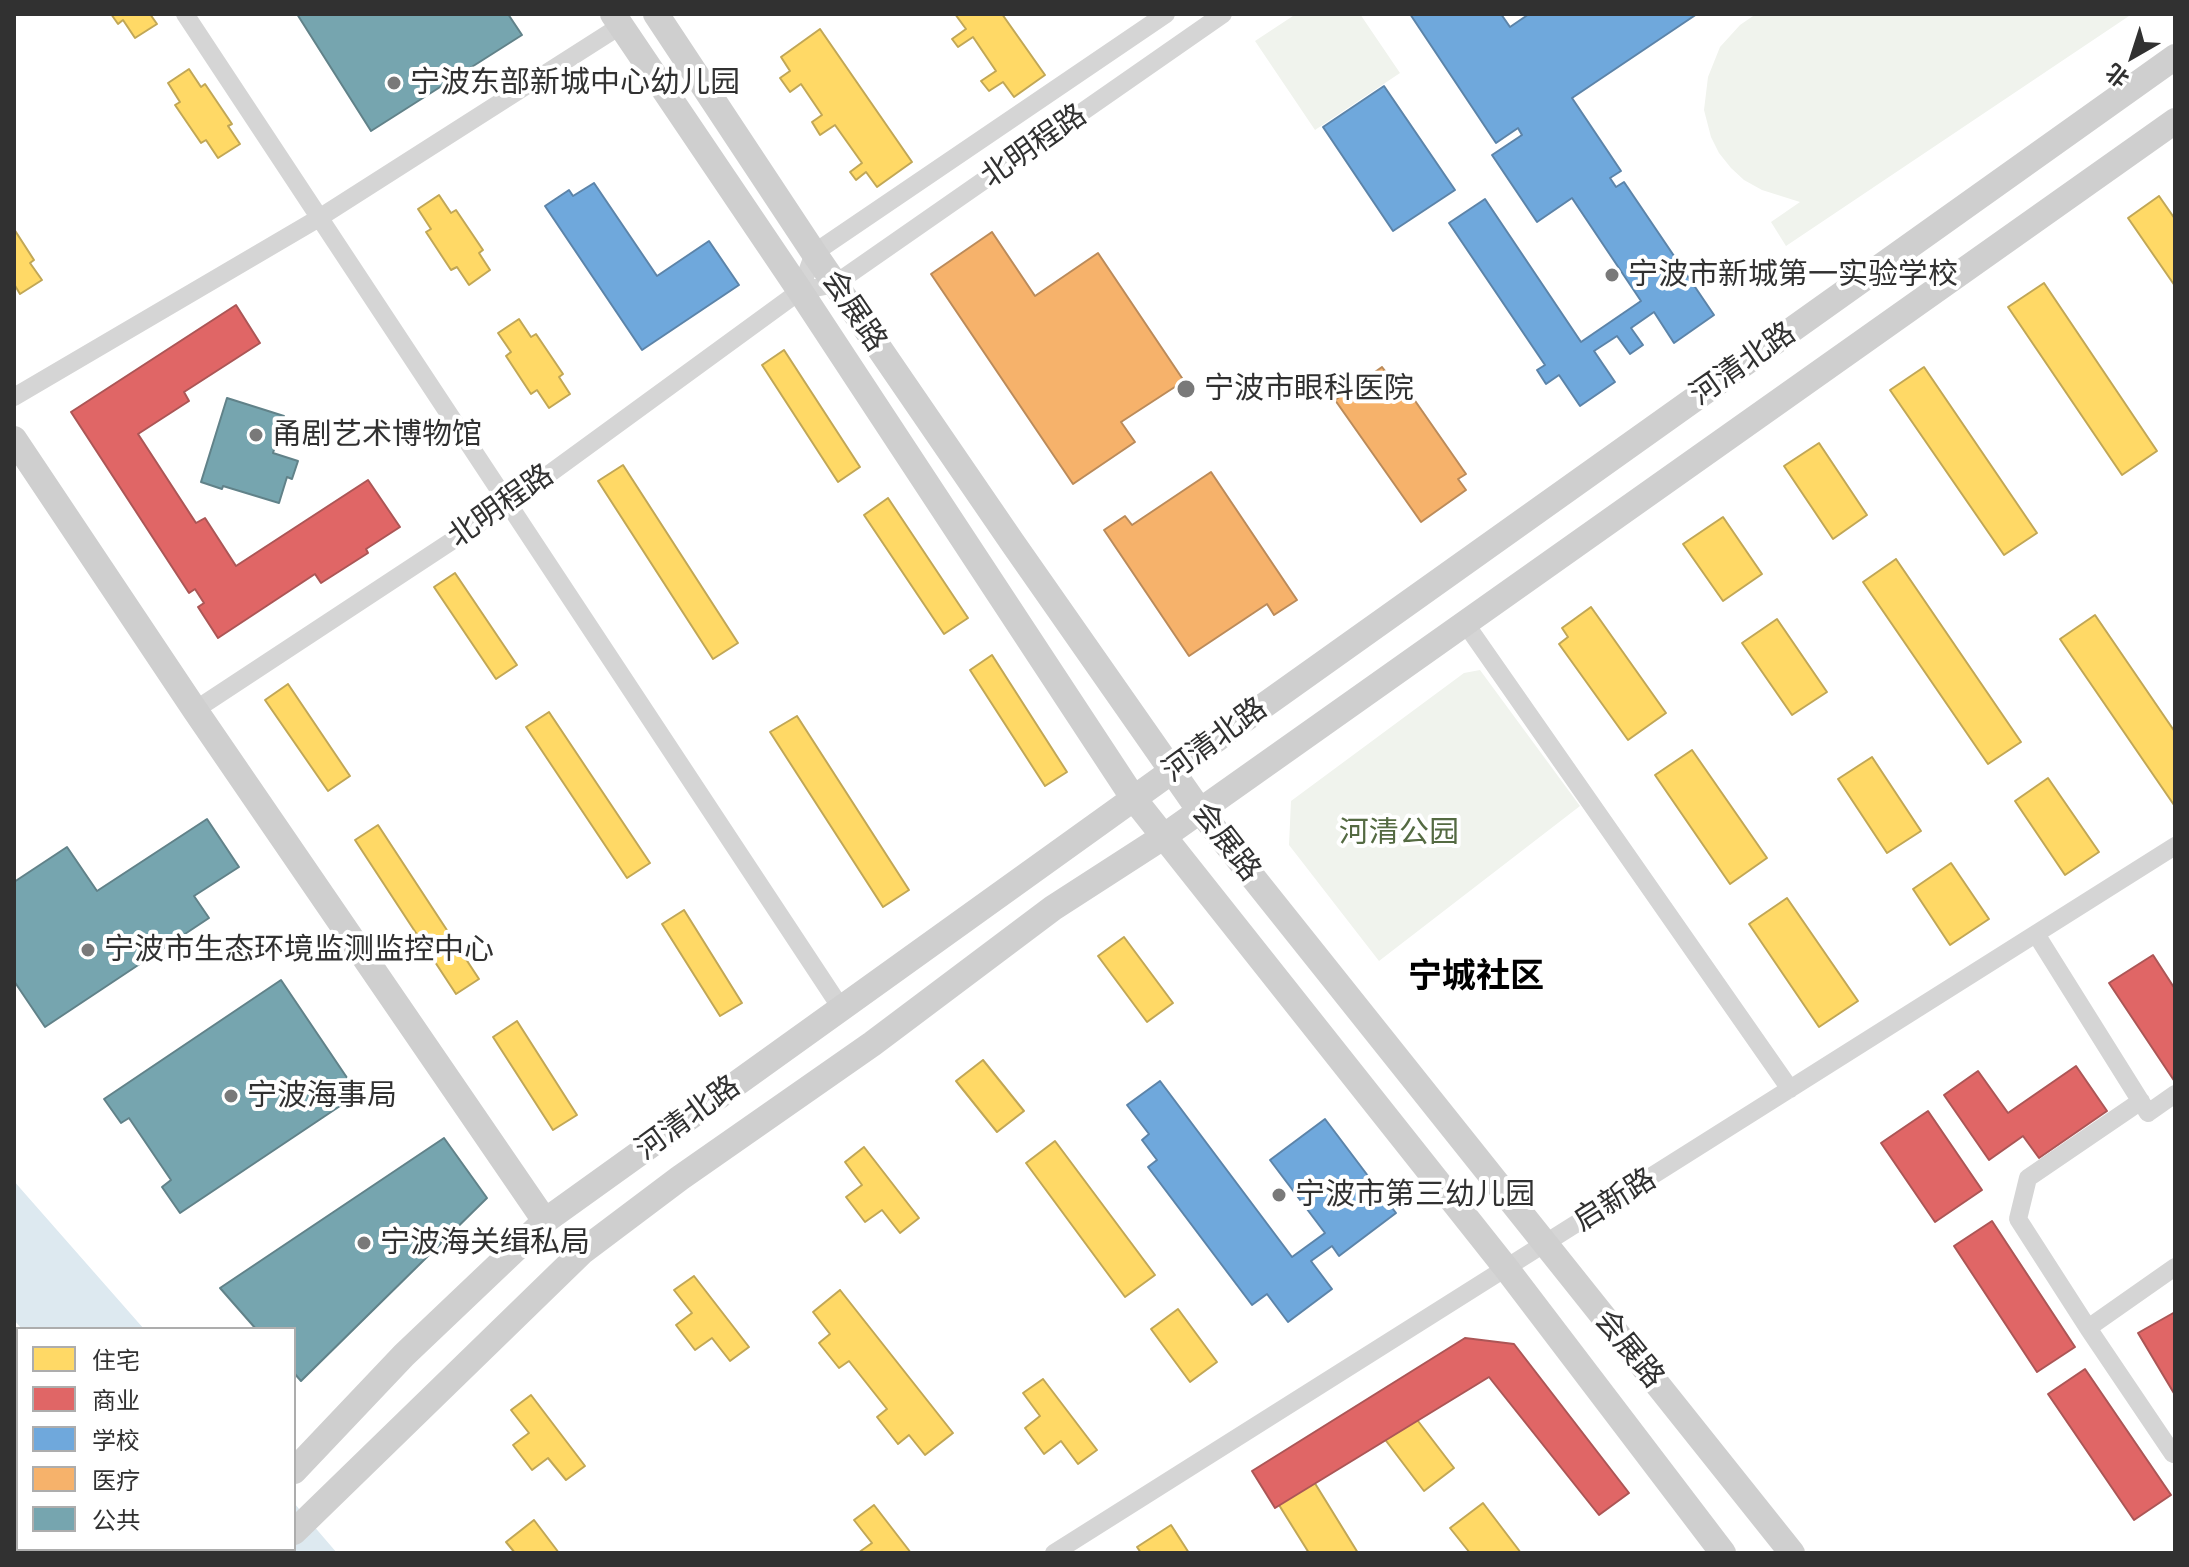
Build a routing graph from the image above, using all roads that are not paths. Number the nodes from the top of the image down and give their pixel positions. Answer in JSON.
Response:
{"nodes":[{"id":1,"x":185,"y":14,"type":"edge"},
{"id":2,"x":656,"y":14,"type":"edge"},
{"id":3,"x":1166,"y":14,"type":"edge"},
{"id":4,"x":1219,"y":15,"type":"edge"},
{"id":5,"x":616,"y":20,"type":"edge"},
{"id":6,"x":2175,"y":57,"type":"edge"},
{"id":7,"x":2175,"y":121,"type":"edge"},
{"id":8,"x":319,"y":218,"type":"junction"},
{"id":9,"x":814,"y":253,"type":"junction"},
{"id":10,"x":835,"y":284,"type":"junction"},
{"id":11,"x":800,"y":291,"type":"junction"},
{"id":12,"x":14,"y":397,"type":"edge"},
{"id":13,"x":14,"y":439,"type":"edge"},
{"id":14,"x":508,"y":504,"type":"junction"},
{"id":15,"x":1465,"y":623,"type":"junction"},
{"id":16,"x":195,"y":710,"type":"junction"},
{"id":17,"x":1172,"y":771,"type":"junction"},
{"id":18,"x":1134,"y":799,"type":"junction"},
{"id":19,"x":1200,"y":811,"type":"junction"},
{"id":20,"x":1163,"y":837,"type":"junction"},
{"id":21,"x":2175,"y":846,"type":"edge"},
{"id":22,"x":2036,"y":934,"type":"junction"},
{"id":23,"x":841,"y":1008,"type":"junction"},
{"id":24,"x":1790,"y":1089,"type":"junction"},
{"id":25,"x":2175,"y":1094,"type":"edge"},
{"id":26,"x":2141,"y":1101,"type":"junction"},
{"id":27,"x":545,"y":1221,"type":"junction"},
{"id":28,"x":1544,"y":1244,"type":"junction"},
{"id":29,"x":2175,"y":1267,"type":"edge"},
{"id":30,"x":1506,"y":1268,"type":"junction"},
{"id":31,"x":2088,"y":1328,"type":"junction"},
{"id":32,"x":2173,"y":1454,"type":"dead end"},
{"id":33,"x":296,"y":1469,"type":"edge"},
{"id":34,"x":296,"y":1530,"type":"edge"},
{"id":35,"x":1054,"y":1553,"type":"edge"},
{"id":36,"x":1723,"y":1553,"type":"edge"},
{"id":37,"x":1792,"y":1553,"type":"edge"}],
"edges":[{"from":1,"to":8,"type":"street"},
{"from":2,"to":9,"type":"street","name":"会展路"},
{"from":3,"to":9,"type":"street","name":"北明程路"},
{"from":4,"to":10,"type":"street","name":"北明程路"},
{"from":5,"to":8,"type":"street"},
{"from":5,"to":11,"type":"street","name":"会展路"},
{"from":6,"to":17,"type":"street","name":"河清北路"},
{"from":7,"to":15,"type":"street","name":"河清北路"},
{"from":8,"to":12,"type":"street"},
{"from":8,"to":14,"type":"street"},
{"from":9,"to":10,"type":"street","name":"会展路"},
{"from":9,"to":11,"type":"street"},
{"from":10,"to":11,"type":"street","name":"北明程路"},
{"from":10,"to":17,"type":"street","name":"会展路"},
{"from":11,"to":14,"type":"street","name":"北明程路"},
{"from":11,"to":18,"type":"street","name":"会展路"},
{"from":13,"to":16,"type":"street"},
{"from":14,"to":16,"type":"street","name":"北明程路"},
{"from":14,"to":23,"type":"street"},
{"from":15,"to":19,"type":"street","name":"河清北路"},
{"from":15,"to":24,"type":"street"},
{"from":16,"to":27,"type":"street"},
{"from":17,"to":18,"type":"street","name":"河清北路"},
{"from":17,"to":19,"type":"street","name":"会展路"},
{"from":18,"to":20,"type":"street","name":"会展路"},
{"from":18,"to":23,"type":"street","name":"河清北路"},
{"from":19,"to":20,"type":"street","name":"河清北路"},
{"from":19,"to":28,"type":"street","name":"会展路"},
{"from":20,"to":30,"type":"street","name":"会展路"},
{"from":20,"to":34,"type":"street","name":"河清北路"},
{"from":21,"to":22,"type":"street","name":"启新路"},
{"from":22,"to":24,"type":"street","name":"启新路"},
{"from":22,"to":26,"type":"street"},
{"from":23,"to":27,"type":"street","name":"河清北路"},
{"from":24,"to":28,"type":"street","name":"启新路"},
{"from":25,"to":26,"type":"street"},
{"from":26,"to":31,"type":"street"},
{"from":27,"to":33,"type":"street","name":"河清北路"},
{"from":28,"to":30,"type":"street","name":"启新路"},
{"from":28,"to":37,"type":"street","name":"会展路"},
{"from":29,"to":31,"type":"street"},
{"from":30,"to":35,"type":"street","name":"启新路"},
{"from":30,"to":36,"type":"street","name":"会展路"},
{"from":31,"to":32,"type":"street"}]}
